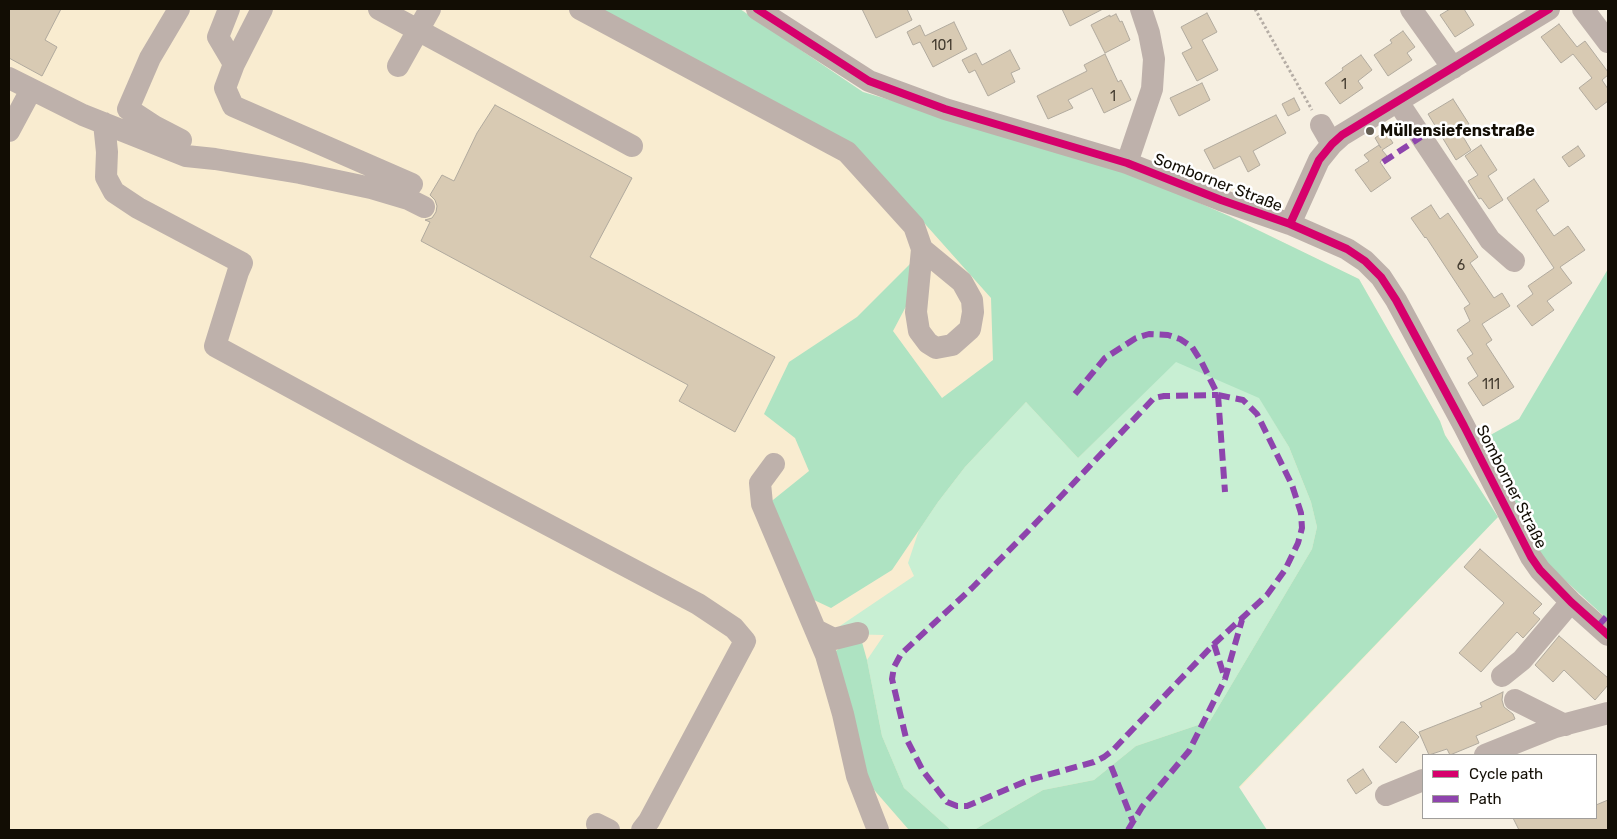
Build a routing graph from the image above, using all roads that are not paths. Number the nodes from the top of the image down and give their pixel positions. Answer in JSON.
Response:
{"nodes":[{"id":1,"x":179,"y":9,"type":"edge"},
{"id":2,"x":229,"y":9,"type":"edge"},
{"id":3,"x":262,"y":9,"type":"edge"},
{"id":4,"x":378,"y":9,"type":"edge"},
{"id":5,"x":430,"y":9,"type":"edge"},
{"id":6,"x":580,"y":9,"type":"edge"},
{"id":7,"x":757,"y":9,"type":"edge"},
{"id":8,"x":1141,"y":9,"type":"edge"},
{"id":9,"x":1411,"y":9,"type":"edge"},
{"id":10,"x":1549,"y":9,"type":"edge"},
{"id":11,"x":1583,"y":9,"type":"edge"},
{"id":12,"x":418,"y":31,"type":"junction"},
{"id":13,"x":1608,"y":42,"type":"edge"},
{"id":14,"x":234,"y":64,"type":"junction"},
{"id":15,"x":398,"y":66,"type":"dead end"},
{"id":16,"x":1453,"y":68,"type":"junction"},
{"id":17,"x":9,"y":78,"type":"edge"},
{"id":18,"x":31,"y":90,"type":"junction"},
{"id":19,"x":1398,"y":102,"type":"junction"},
{"id":20,"x":104,"y":123,"type":"junction"},
{"id":21,"x":9,"y":132,"type":"edge"},
{"id":22,"x":632,"y":146,"type":"dead end"},
{"id":23,"x":215,"y":159,"type":"junction"},
{"id":24,"x":1127,"y":163,"type":"junction"},
{"id":25,"x":412,"y":184,"type":"dead end"},
{"id":26,"x":424,"y":207,"type":"dead end"},
{"id":27,"x":1290,"y":224,"type":"junction"},
{"id":28,"x":922,"y":250,"type":"dead end"},
{"id":29,"x":1514,"y":260,"type":"dead end"},
{"id":30,"x":774,"y":464,"type":"dead end"},
{"id":31,"x":1571,"y":602,"type":"junction"},
{"id":32,"x":816,"y":630,"type":"junction"},
{"id":33,"x":858,"y":632,"type":"dead end"},
{"id":34,"x":1608,"y":635,"type":"edge"},
{"id":35,"x":1502,"y":676,"type":"dead end"},
{"id":36,"x":1515,"y":700,"type":"dead end"},
{"id":37,"x":1608,"y":713,"type":"edge"},
{"id":38,"x":1565,"y":725,"type":"junction"},
{"id":39,"x":1488,"y":754,"type":"edge"},
{"id":40,"x":1422,"y":780,"type":"edge"},
{"id":41,"x":1386,"y":795,"type":"dead end"},
{"id":42,"x":642,"y":830,"type":"edge"},
{"id":43,"x":878,"y":830,"type":"edge"}],
"edges":[{"from":1,"to":23,"type":"street"},
{"from":2,"to":14,"type":"street"},
{"from":3,"to":14,"type":"street"},
{"from":4,"to":12,"type":"street"},
{"from":5,"to":12,"type":"street"},
{"from":6,"to":28,"type":"street"},
{"from":7,"to":24,"type":"street","name":"Somborner Straße"},
{"from":8,"to":24,"type":"street"},
{"from":9,"to":16,"type":"street"},
{"from":10,"to":16,"type":"street"},
{"from":11,"to":13,"type":"street"},
{"from":12,"to":15,"type":"street"},
{"from":12,"to":22,"type":"street"},
{"from":14,"to":25,"type":"street"},
{"from":16,"to":19,"type":"street"},
{"from":17,"to":18,"type":"street"},
{"from":18,"to":20,"type":"street"},
{"from":18,"to":21,"type":"street"},
{"from":19,"to":27,"type":"street"},
{"from":19,"to":29,"type":"street"},
{"from":20,"to":23,"type":"street"},
{"from":20,"to":42,"type":"street"},
{"from":23,"to":26,"type":"street"},
{"from":24,"to":27,"type":"street","name":"Somborner Straße"},
{"from":27,"to":31,"type":"street","name":"Somborner Straße"},
{"from":30,"to":32,"type":"street"},
{"from":31,"to":34,"type":"street","name":"Somborner Straße"},
{"from":31,"to":35,"type":"street"},
{"from":32,"to":33,"type":"street"},
{"from":32,"to":43,"type":"street"},
{"from":36,"to":38,"type":"street"},
{"from":37,"to":38,"type":"street"},
{"from":38,"to":39,"type":"street"},
{"from":40,"to":41,"type":"street"}]}
